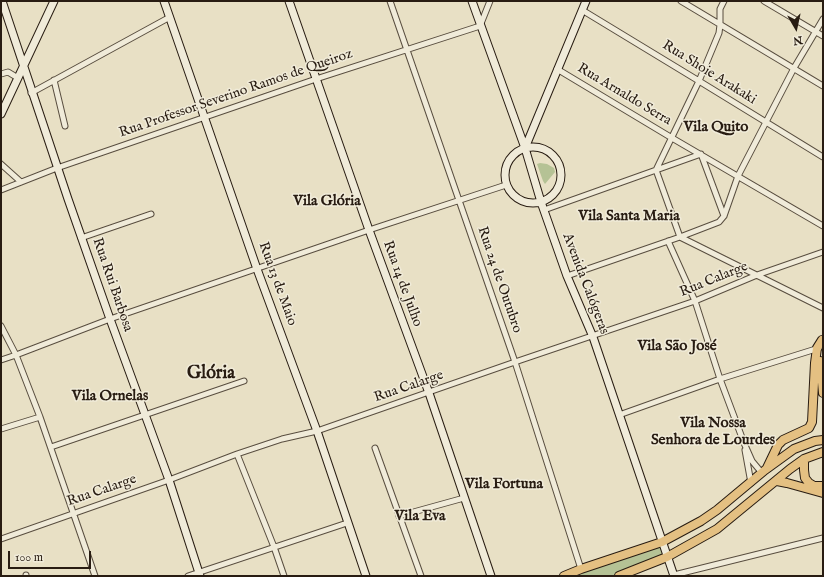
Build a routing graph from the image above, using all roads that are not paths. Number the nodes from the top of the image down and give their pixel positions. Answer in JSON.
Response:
{"nodes":[{"id":1,"x":54,"y":1,"type":"edge"},
{"id":2,"x":164,"y":1,"type":"edge"},
{"id":3,"x":289,"y":1,"type":"edge"},
{"id":4,"x":390,"y":1,"type":"edge"},
{"id":5,"x":472,"y":1,"type":"edge"},
{"id":6,"x":490,"y":1,"type":"edge"},
{"id":7,"x":586,"y":1,"type":"edge"},
{"id":8,"x":681,"y":1,"type":"edge"},
{"id":9,"x":724,"y":1,"type":"edge"},
{"id":10,"x":764,"y":1,"type":"edge"},
{"id":11,"x":2,"y":3,"type":"edge"},
{"id":12,"x":582,"y":10,"type":"junction"},
{"id":13,"x":170,"y":17,"type":"junction"},
{"id":14,"x":823,"y":19,"type":"edge"},
{"id":15,"x":720,"y":25,"type":"junction"},
{"id":16,"x":480,"y":26,"type":"junction"},
{"id":17,"x":816,"y":31,"type":"junction"},
{"id":18,"x":823,"y":36,"type":"edge"},
{"id":19,"x":406,"y":50,"type":"junction"},
{"id":20,"x":23,"y":67,"type":"junction"},
{"id":21,"x":557,"y":68,"type":"junction"},
{"id":22,"x":794,"y":68,"type":"junction"},
{"id":23,"x":1,"y":74,"type":"edge"},
{"id":24,"x":18,"y":78,"type":"junction"},
{"id":25,"x":316,"y":79,"type":"junction"},
{"id":26,"x":54,"y":80,"type":"junction"},
{"id":27,"x":700,"y":80,"type":"junction"},
{"id":28,"x":823,"y":86,"type":"edge"},
{"id":29,"x":31,"y":93,"type":"junction"},
{"id":30,"x":1,"y":114,"type":"edge"},
{"id":31,"x":204,"y":117,"type":"junction"},
{"id":32,"x":765,"y":122,"type":"junction"},
{"id":33,"x":65,"y":126,"type":"dead end"},
{"id":34,"x":672,"y":138,"type":"junction"},
{"id":35,"x":525,"y":148,"type":"junction"},
{"id":36,"x":700,"y":154,"type":"junction"},
{"id":37,"x":823,"y":157,"type":"edge"},
{"id":38,"x":1,"y":164,"type":"edge"},
{"id":39,"x":57,"y":168,"type":"junction"},
{"id":40,"x":656,"y":170,"type":"junction"},
{"id":41,"x":738,"y":176,"type":"junction"},
{"id":42,"x":21,"y":182,"type":"junction"},
{"id":43,"x":506,"y":185,"type":"junction"},
{"id":44,"x":1,"y":190,"type":"edge"},
{"id":45,"x":459,"y":201,"type":"junction"},
{"id":46,"x":541,"y":202,"type":"junction"},
{"id":47,"x":544,"y":210,"type":"junction"},
{"id":48,"x":152,"y":214,"type":"dead end"},
{"id":49,"x":724,"y":216,"type":"junction"},
{"id":50,"x":823,"y":226,"type":"edge"},
{"id":51,"x":369,"y":230,"type":"junction"},
{"id":52,"x":680,"y":237,"type":"junction"},
{"id":53,"x":81,"y":238,"type":"junction"},
{"id":54,"x":668,"y":241,"type":"junction"},
{"id":55,"x":823,"y":252,"type":"edge"},
{"id":56,"x":257,"y":268,"type":"junction"},
{"id":57,"x":757,"y":275,"type":"junction"},
{"id":58,"x":566,"y":276,"type":"junction"},
{"id":59,"x":695,"y":301,"type":"junction"},
{"id":60,"x":823,"y":308,"type":"edge"},
{"id":61,"x":110,"y":319,"type":"junction"},
{"id":62,"x":1,"y":326,"type":"edge"},
{"id":63,"x":593,"y":336,"type":"junction"},
{"id":64,"x":821,"y":343,"type":"edge"},
{"id":65,"x":16,"y":355,"type":"junction"},
{"id":66,"x":1,"y":360,"type":"edge"},
{"id":67,"x":514,"y":362,"type":"junction"},
{"id":68,"x":720,"y":379,"type":"junction"},
{"id":69,"x":244,"y":381,"type":"dead end"},
{"id":70,"x":429,"y":393,"type":"junction"},
{"id":71,"x":823,"y":394,"type":"edge"},
{"id":72,"x":146,"y":415,"type":"junction"},
{"id":73,"x":619,"y":415,"type":"junction"},
{"id":74,"x":40,"y":417,"type":"junction"},
{"id":75,"x":1,"y":429,"type":"edge"},
{"id":76,"x":316,"y":431,"type":"junction"},
{"id":77,"x":823,"y":440,"type":"edge"},
{"id":78,"x":744,"y":443,"type":"junction"},
{"id":79,"x":51,"y":447,"type":"junction"},
{"id":80,"x":376,"y":448,"type":"dead end"},
{"id":81,"x":823,"y":452,"type":"edge"},
{"id":82,"x":236,"y":454,"type":"junction"},
{"id":83,"x":804,"y":459,"type":"junction"},
{"id":84,"x":764,"y":472,"type":"junction"},
{"id":85,"x":169,"y":480,"type":"junction"},
{"id":86,"x":776,"y":481,"type":"junction"},
{"id":87,"x":751,"y":483,"type":"junction"},
{"id":88,"x":823,"y":486,"type":"edge"},
{"id":89,"x":823,"y":493,"type":"edge"},
{"id":90,"x":464,"y":498,"type":"junction"},
{"id":91,"x":74,"y":514,"type":"junction"},
{"id":92,"x":399,"y":516,"type":"junction"},
{"id":93,"x":347,"y":523,"type":"junction"},
{"id":94,"x":823,"y":538,"type":"edge"},
{"id":95,"x":1,"y":539,"type":"edge"},
{"id":96,"x":662,"y":542,"type":"junction"},
{"id":97,"x":274,"y":547,"type":"junction"},
{"id":98,"x":667,"y":558,"type":"junction"},
{"id":99,"x":581,"y":569,"type":"junction"},
{"id":100,"x":200,"y":574,"type":"edge"},
{"id":101,"x":95,"y":576,"type":"edge"},
{"id":102,"x":188,"y":576,"type":"edge"},
{"id":103,"x":284,"y":576,"type":"edge"},
{"id":104,"x":366,"y":576,"type":"edge"},
{"id":105,"x":421,"y":576,"type":"edge"},
{"id":106,"x":491,"y":576,"type":"edge"},
{"id":107,"x":564,"y":576,"type":"edge"},
{"id":108,"x":619,"y":576,"type":"edge"},
{"id":109,"x":674,"y":576,"type":"edge"}],
"edges":[{"from":1,"to":20,"type":"street"},
{"from":2,"to":13,"type":"street","name":"Rua 13 de Maio"},
{"from":3,"to":25,"type":"street","name":"Rua 14 de Julho"},
{"from":4,"to":19,"type":"street","name":"Rua 24 de Outubro"},
{"from":5,"to":16,"type":"street","name":"Avenida Calógeras"},
{"from":6,"to":16,"type":"street"},
{"from":7,"to":12,"type":"street"},
{"from":8,"to":15,"type":"street"},
{"from":9,"to":15,"type":"street"},
{"from":10,"to":17,"type":"street"},
{"from":11,"to":20,"type":"street","name":"Rua Rui Barbosa"},
{"from":12,"to":21,"type":"street"},
{"from":12,"to":27,"type":"street","name":"Rua Shoie Arakaki"},
{"from":13,"to":26,"type":"street"},
{"from":13,"to":31,"type":"street","name":"Rua 13 de Maio"},
{"from":14,"to":17,"type":"street"},
{"from":15,"to":22,"type":"street"},
{"from":15,"to":27,"type":"street"},
{"from":16,"to":19,"type":"street","name":"Rua Professor Severino Ramos de Queiroz"},
{"from":16,"to":35,"type":"street","name":"Avenida Calógeras"},
{"from":17,"to":18,"type":"street"},
{"from":17,"to":22,"type":"street"},
{"from":19,"to":25,"type":"street","name":"Rua Professor Severino Ramos de Queiroz"},
{"from":19,"to":45,"type":"street","name":"Rua 24 de Outubro"},
{"from":20,"to":24,"type":"street"},
{"from":20,"to":29,"type":"street","name":"Rua Rui Barbosa"},
{"from":21,"to":34,"type":"street","name":"Rua Arnaldo Serra"},
{"from":21,"to":35,"type":"street"},
{"from":22,"to":28,"type":"street"},
{"from":22,"to":32,"type":"street"},
{"from":23,"to":24,"type":"street"},
{"from":24,"to":30,"type":"street"},
{"from":25,"to":31,"type":"street","name":"Rua Professor Severino Ramos de Queiroz"},
{"from":25,"to":51,"type":"street","name":"Rua 14 de Julho"},
{"from":26,"to":29,"type":"street"},
{"from":26,"to":33,"type":"street"},
{"from":27,"to":32,"type":"street","name":"Rua Shoie Arakaki"},
{"from":27,"to":34,"type":"street"},
{"from":29,"to":39,"type":"street","name":"Rua Rui Barbosa"},
{"from":31,"to":39,"type":"street","name":"Rua Professor Severino Ramos de Queiroz"},
{"from":31,"to":56,"type":"street","name":"Rua 13 de Maio"},
{"from":32,"to":37,"type":"street","name":"Rua Shoie Arakaki"},
{"from":32,"to":41,"type":"street"},
{"from":34,"to":36,"type":"street","name":"Rua Arnaldo Serra"},
{"from":34,"to":40,"type":"street"},
{"from":35,"to":43,"type":"street"},
{"from":35,"to":46,"type":"street","name":"Avenida Calógeras"},
{"from":35,"to":46,"type":"street"},
{"from":36,"to":40,"type":"street"},
{"from":36,"to":41,"type":"street","name":"Rua Arnaldo Serra"},
{"from":36,"to":49,"type":"street"},
{"from":38,"to":42,"type":"street"},
{"from":39,"to":42,"type":"street","name":"Rua Professor Severino Ramos de Queiroz"},
{"from":39,"to":53,"type":"street","name":"Rua Rui Barbosa"},
{"from":40,"to":47,"type":"street"},
{"from":40,"to":52,"type":"street"},
{"from":41,"to":49,"type":"street"},
{"from":41,"to":50,"type":"street","name":"Rua Arnaldo Serra"},
{"from":42,"to":44,"type":"street","name":"Rua Professor Severino Ramos de Queiroz"},
{"from":43,"to":45,"type":"street"},
{"from":43,"to":46,"type":"street"},
{"from":45,"to":51,"type":"street"},
{"from":45,"to":67,"type":"street","name":"Rua 24 de Outubro"},
{"from":46,"to":47,"type":"street","name":"Avenida Calógeras"},
{"from":47,"to":58,"type":"street","name":"Avenida Calógeras"},
{"from":48,"to":53,"type":"street"},
{"from":49,"to":52,"type":"street"},
{"from":51,"to":56,"type":"street"},
{"from":51,"to":70,"type":"street","name":"Rua 14 de Julho"},
{"from":52,"to":54,"type":"street"},
{"from":52,"to":57,"type":"street"},
{"from":53,"to":61,"type":"street","name":"Rua Rui Barbosa"},
{"from":54,"to":58,"type":"street"},
{"from":54,"to":59,"type":"street"},
{"from":55,"to":57,"type":"street","name":"Rua Calarge"},
{"from":56,"to":61,"type":"street"},
{"from":56,"to":76,"type":"street","name":"Rua 13 de Maio"},
{"from":57,"to":59,"type":"street","name":"Rua Calarge"},
{"from":57,"to":60,"type":"street"},
{"from":58,"to":63,"type":"street","name":"Avenida Calógeras"},
{"from":59,"to":63,"type":"street","name":"Rua Calarge"},
{"from":59,"to":68,"type":"street"},
{"from":61,"to":65,"type":"street"},
{"from":61,"to":72,"type":"street","name":"Rua Rui Barbosa"},
{"from":62,"to":65,"type":"street"},
{"from":63,"to":67,"type":"street","name":"Rua Calarge"},
{"from":63,"to":73,"type":"street","name":"Avenida Calógeras"},
{"from":64,"to":68,"type":"street"},
{"from":64,"to":71,"type":"main road"},
{"from":64,"to":84,"type":"main road"},
{"from":65,"to":66,"type":"street"},
{"from":65,"to":74,"type":"street"},
{"from":67,"to":70,"type":"street","name":"Rua Calarge"},
{"from":67,"to":99,"type":"street","name":"Rua 24 de Outubro"},
{"from":68,"to":73,"type":"street"},
{"from":68,"to":78,"type":"street"},
{"from":69,"to":72,"type":"street"},
{"from":70,"to":76,"type":"street","name":"Rua Calarge"},
{"from":70,"to":90,"type":"street","name":"Rua 14 de Julho"},
{"from":72,"to":79,"type":"street"},
{"from":72,"to":85,"type":"street","name":"Rua Rui Barbosa"},
{"from":73,"to":96,"type":"street","name":"Avenida Calógeras"},
{"from":74,"to":75,"type":"street"},
{"from":74,"to":79,"type":"street"},
{"from":76,"to":82,"type":"street","name":"Rua Calarge"},
{"from":76,"to":93,"type":"street","name":"Rua 13 de Maio"},
{"from":77,"to":84,"type":"main road"},
{"from":78,"to":84,"type":"street"},
{"from":78,"to":87,"type":"street"},
{"from":79,"to":91,"type":"street"},
{"from":80,"to":92,"type":"street"},
{"from":81,"to":83,"type":"main road"},
{"from":82,"to":85,"type":"street","name":"Rua Calarge"},
{"from":82,"to":97,"type":"street"},
{"from":83,"to":86,"type":"main road"},
{"from":83,"to":88,"type":"main road"},
{"from":84,"to":87,"type":"main road"},
{"from":85,"to":91,"type":"street","name":"Rua Calarge"},
{"from":85,"to":100,"type":"street","name":"Rua Rui Barbosa"},
{"from":86,"to":89,"type":"main road"},
{"from":86,"to":98,"type":"main road"},
{"from":87,"to":96,"type":"main road"},
{"from":90,"to":92,"type":"street"},
{"from":90,"to":106,"type":"street","name":"Rua 14 de Julho"},
{"from":91,"to":95,"type":"street","name":"Rua Calarge"},
{"from":91,"to":101,"type":"street"},
{"from":92,"to":105,"type":"street"},
{"from":93,"to":97,"type":"street"},
{"from":93,"to":104,"type":"street","name":"Rua 13 de Maio"},
{"from":94,"to":109,"type":"street"},
{"from":96,"to":98,"type":"street","name":"Avenida Calógeras"},
{"from":96,"to":99,"type":"main road"},
{"from":97,"to":100,"type":"street"},
{"from":97,"to":103,"type":"street"},
{"from":98,"to":108,"type":"main road"},
{"from":98,"to":109,"type":"street","name":"Avenida Calógeras"},
{"from":99,"to":107,"type":"main road"},
{"from":100,"to":102,"type":"street"}]}
